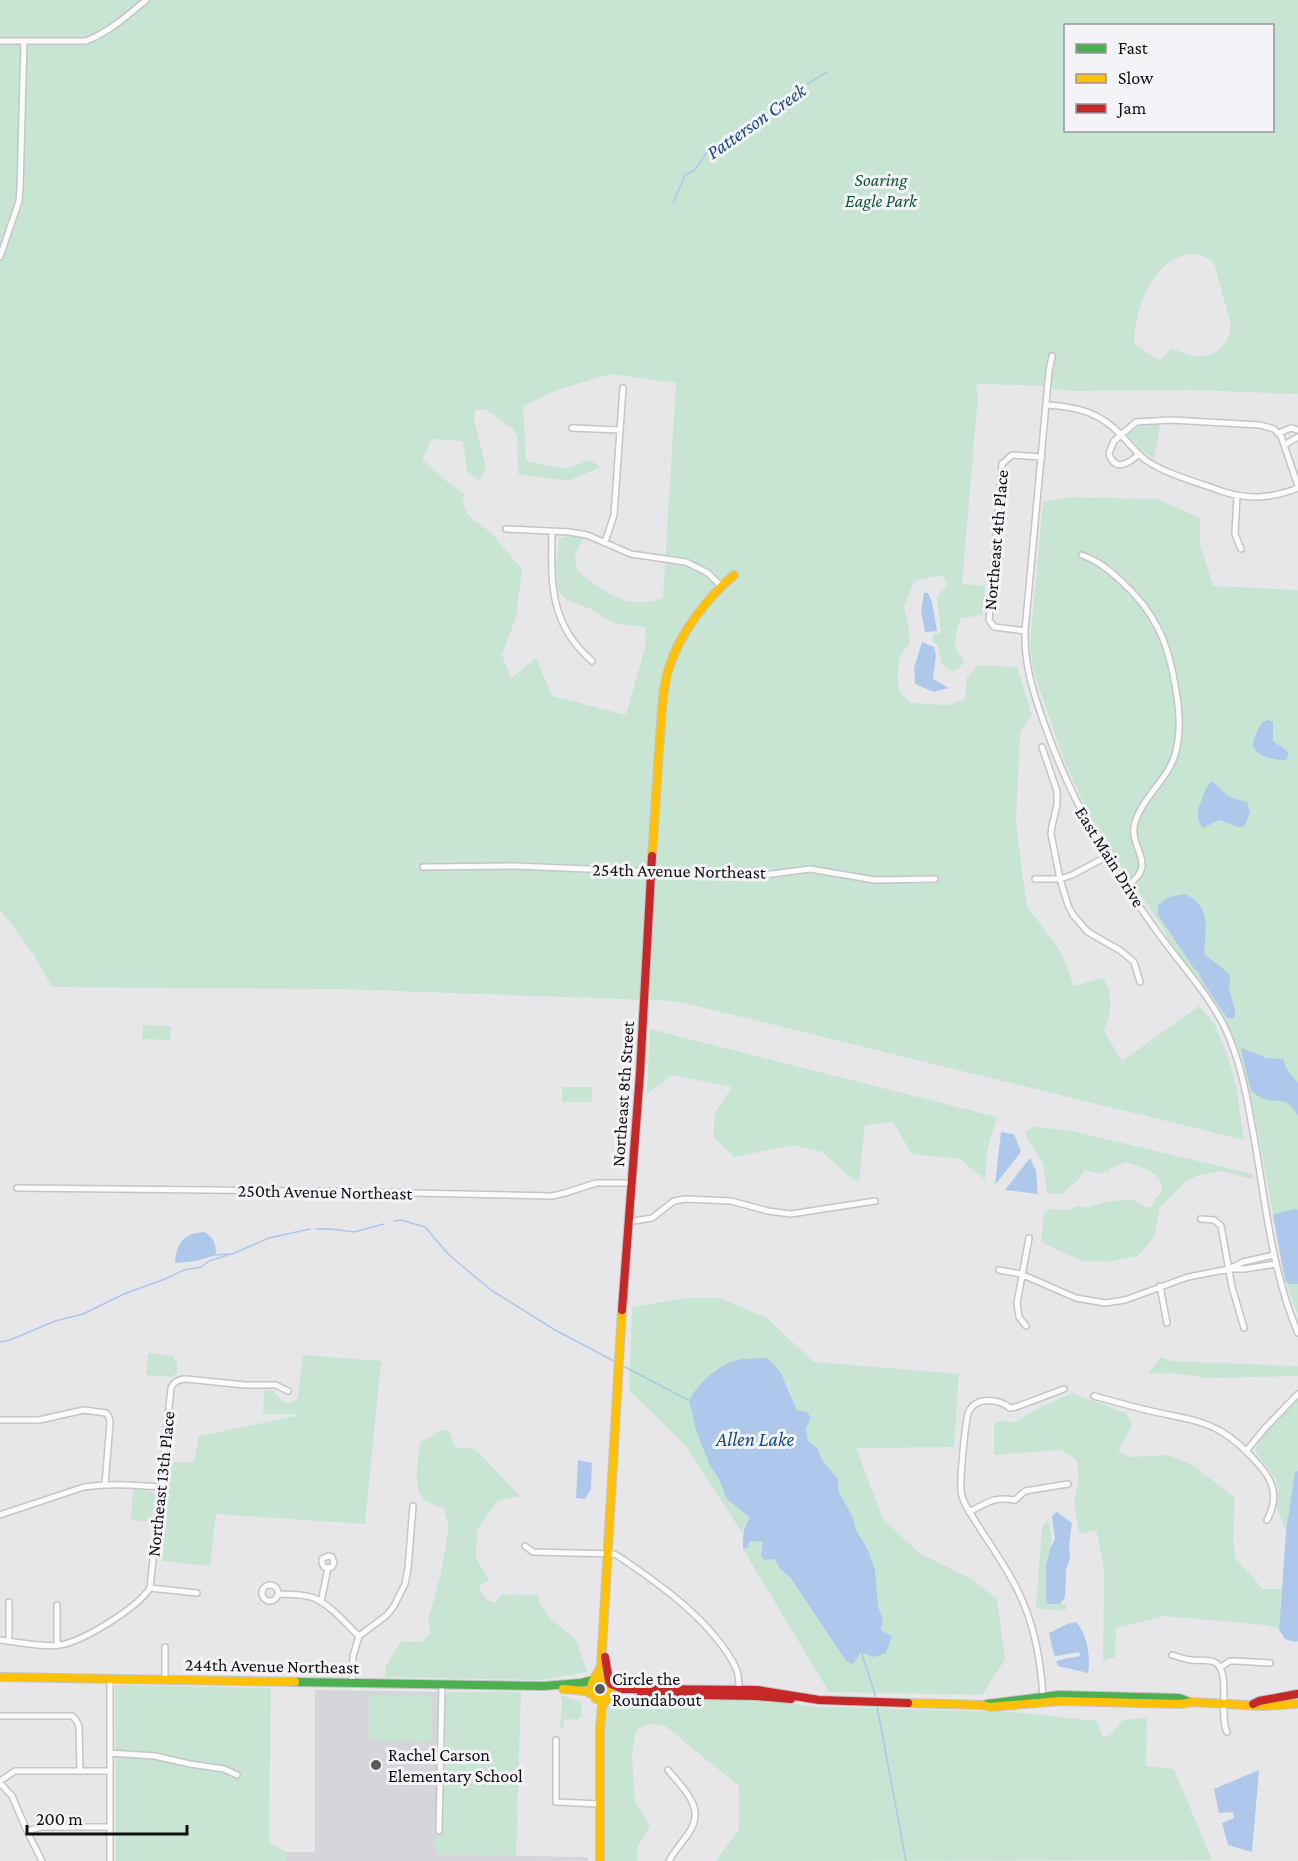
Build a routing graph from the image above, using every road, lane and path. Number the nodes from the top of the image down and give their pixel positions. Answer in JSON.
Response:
{"nodes":[{"id":1,"x":146,"y":0,"type":"edge"},
{"id":2,"x":0,"y":41,"type":"edge"},
{"id":3,"x":24,"y":41,"type":"junction"},
{"id":4,"x":0,"y":256,"type":"edge"},
{"id":5,"x":1052,"y":356,"type":"dead end"},
{"id":6,"x":623,"y":388,"type":"dead end"},
{"id":7,"x":1047,"y":405,"type":"junction"},
{"id":8,"x":572,"y":428,"type":"dead end"},
{"id":9,"x":620,"y":430,"type":"junction"},
{"id":10,"x":1298,"y":430,"type":"edge"},
{"id":11,"x":1279,"y":433,"type":"junction"},
{"id":12,"x":1121,"y":434,"type":"junction"},
{"id":13,"x":1298,"y":437,"type":"edge"},
{"id":14,"x":1284,"y":445,"type":"junction"},
{"id":15,"x":1138,"y":455,"type":"junction"},
{"id":16,"x":1042,"y":457,"type":"junction"},
{"id":17,"x":1298,"y":487,"type":"edge"},
{"id":18,"x":1237,"y":496,"type":"junction"},
{"id":19,"x":506,"y":529,"type":"dead end"},
{"id":20,"x":552,"y":531,"type":"junction"},
{"id":21,"x":605,"y":542,"type":"junction"},
{"id":22,"x":1240,"y":549,"type":"dead end"},
{"id":23,"x":1082,"y":555,"type":"dead end"},
{"id":24,"x":734,"y":574,"type":"dead end"},
{"id":25,"x":721,"y":586,"type":"junction"},
{"id":26,"x":1025,"y":631,"type":"junction"},
{"id":27,"x":592,"y":661,"type":"dead end"},
{"id":28,"x":1042,"y":747,"type":"dead end"},
{"id":29,"x":1106,"y":857,"type":"junction"},
{"id":30,"x":423,"y":867,"type":"dead end"},
{"id":31,"x":652,"y":871,"type":"junction"},
{"id":32,"x":934,"y":879,"type":"dead end"},
{"id":33,"x":1035,"y":879,"type":"dead end"},
{"id":34,"x":1060,"y":879,"type":"junction"},
{"id":35,"x":1126,"y":886,"type":"junction"},
{"id":36,"x":1140,"y":982,"type":"dead end"},
{"id":37,"x":631,"y":1183,"type":"junction"},
{"id":38,"x":17,"y":1188,"type":"dead end"},
{"id":39,"x":875,"y":1201,"type":"dead end"},
{"id":40,"x":1201,"y":1220,"type":"dead end"},
{"id":41,"x":628,"y":1222,"type":"junction"},
{"id":42,"x":1029,"y":1238,"type":"dead end"},
{"id":43,"x":1275,"y":1255,"type":"junction"},
{"id":44,"x":1276,"y":1264,"type":"junction"},
{"id":45,"x":1229,"y":1269,"type":"junction"},
{"id":46,"x":999,"y":1270,"type":"dead end"},
{"id":47,"x":1021,"y":1274,"type":"junction"},
{"id":48,"x":1160,"y":1286,"type":"junction"},
{"id":49,"x":1167,"y":1323,"type":"dead end"},
{"id":50,"x":1026,"y":1326,"type":"dead end"},
{"id":51,"x":1244,"y":1328,"type":"dead end"},
{"id":52,"x":1298,"y":1333,"type":"edge"},
{"id":53,"x":1064,"y":1389,"type":"dead end"},
{"id":54,"x":288,"y":1391,"type":"dead end"},
{"id":55,"x":1298,"y":1394,"type":"edge"},
{"id":56,"x":1094,"y":1395,"type":"dead end"},
{"id":57,"x":0,"y":1420,"type":"edge"},
{"id":58,"x":1247,"y":1450,"type":"junction"},
{"id":59,"x":105,"y":1484,"type":"junction"},
{"id":60,"x":1068,"y":1484,"type":"dead end"},
{"id":61,"x":160,"y":1487,"type":"junction"},
{"id":62,"x":413,"y":1506,"type":"dead end"},
{"id":63,"x":969,"y":1512,"type":"junction"},
{"id":64,"x":0,"y":1515,"type":"edge"},
{"id":65,"x":1268,"y":1520,"type":"dead end"},
{"id":66,"x":525,"y":1546,"type":"dead end"},
{"id":67,"x":607,"y":1554,"type":"junction"},
{"id":68,"x":328,"y":1568,"type":"dead end"},
{"id":69,"x":150,"y":1588,"type":"junction"},
{"id":70,"x":197,"y":1593,"type":"dead end"},
{"id":71,"x":278,"y":1594,"type":"dead end"},
{"id":72,"x":9,"y":1602,"type":"dead end"},
{"id":73,"x":321,"y":1602,"type":"junction"},
{"id":74,"x":57,"y":1605,"type":"dead end"},
{"id":75,"x":359,"y":1636,"type":"junction"},
{"id":76,"x":603,"y":1638,"type":"junction"},
{"id":77,"x":0,"y":1640,"type":"edge"},
{"id":78,"x":9,"y":1641,"type":"junction"},
{"id":79,"x":57,"y":1645,"type":"junction"},
{"id":80,"x":165,"y":1647,"type":"dead end"},
{"id":81,"x":1172,"y":1656,"type":"dead end"},
{"id":82,"x":1270,"y":1663,"type":"dead end"},
{"id":83,"x":1221,"y":1667,"type":"junction"},
{"id":84,"x":0,"y":1677,"type":"edge"},
{"id":85,"x":110,"y":1678,"type":"junction"},
{"id":86,"x":165,"y":1679,"type":"junction"},
{"id":87,"x":594,"y":1680,"type":"junction"},
{"id":88,"x":352,"y":1682,"type":"junction"},
{"id":89,"x":610,"y":1683,"type":"junction"},
{"id":90,"x":442,"y":1685,"type":"junction"},
{"id":91,"x":544,"y":1686,"type":"junction"},
{"id":92,"x":739,"y":1693,"type":"junction"},
{"id":93,"x":1297,"y":1693,"type":"edge"},
{"id":94,"x":592,"y":1696,"type":"junction"},
{"id":95,"x":609,"y":1697,"type":"junction"},
{"id":96,"x":1043,"y":1700,"type":"junction"},
{"id":97,"x":1223,"y":1703,"type":"junction"},
{"id":98,"x":1253,"y":1704,"type":"junction"},
{"id":99,"x":1297,"y":1705,"type":"edge"},
{"id":100,"x":0,"y":1716,"type":"edge"},
{"id":101,"x":600,"y":1728,"type":"junction"},
{"id":102,"x":1227,"y":1732,"type":"dead end"},
{"id":103,"x":556,"y":1740,"type":"dead end"},
{"id":104,"x":110,"y":1753,"type":"junction"},
{"id":105,"x":668,"y":1770,"type":"dead end"},
{"id":106,"x":80,"y":1771,"type":"junction"},
{"id":107,"x":110,"y":1771,"type":"junction"},
{"id":108,"x":237,"y":1775,"type":"dead end"},
{"id":109,"x":0,"y":1782,"type":"edge"},
{"id":110,"x":600,"y":1804,"type":"junction"},
{"id":111,"x":110,"y":1827,"type":"junction"},
{"id":112,"x":27,"y":1831,"type":"junction"},
{"id":113,"x":439,"y":1831,"type":"dead end"},
{"id":114,"x":42,"y":1861,"type":"edge"},
{"id":115,"x":110,"y":1861,"type":"edge"},
{"id":116,"x":600,"y":1861,"type":"edge"},
{"id":117,"x":669,"y":1861,"type":"edge"}],
"edges":[{"from":1,"to":3,"type":"street"},
{"from":2,"to":3,"type":"street"},
{"from":3,"to":4,"type":"street"},
{"from":5,"to":7,"type":"street","name":"East Main Drive"},
{"from":6,"to":9,"type":"street"},
{"from":7,"to":12,"type":"street"},
{"from":7,"to":16,"type":"street","name":"East Main Drive"},
{"from":8,"to":9,"type":"street"},
{"from":9,"to":21,"type":"street"},
{"from":10,"to":11,"type":"street"},
{"from":11,"to":12,"type":"street"},
{"from":11,"to":14,"type":"street"},
{"from":12,"to":15,"type":"street"},
{"from":12,"to":15,"type":"street"},
{"from":13,"to":14,"type":"street"},
{"from":14,"to":17,"type":"street"},
{"from":15,"to":18,"type":"street"},
{"from":16,"to":26,"type":"street","name":"East Main Drive"},
{"from":16,"to":26,"type":"street","name":"Northeast 4th Place"},
{"from":17,"to":18,"type":"street"},
{"from":18,"to":22,"type":"street"},
{"from":19,"to":20,"type":"street"},
{"from":20,"to":21,"type":"street"},
{"from":20,"to":27,"type":"street"},
{"from":21,"to":25,"type":"street"},
{"from":23,"to":35,"type":"street"},
{"from":24,"to":25,"type":"street","name":"Northeast 8th Street"},
{"from":25,"to":31,"type":"street","name":"Northeast 8th Street"},
{"from":26,"to":29,"type":"street","name":"East Main Drive"},
{"from":28,"to":34,"type":"street"},
{"from":29,"to":34,"type":"street"},
{"from":29,"to":35,"type":"street","name":"East Main Drive"},
{"from":30,"to":31,"type":"street","name":"254th Avenue Northeast"},
{"from":31,"to":32,"type":"street","name":"254th Avenue Northeast"},
{"from":31,"to":37,"type":"street","name":"Northeast 8th Street"},
{"from":33,"to":34,"type":"street"},
{"from":34,"to":36,"type":"street"},
{"from":35,"to":43,"type":"street","name":"East Main Drive"},
{"from":37,"to":38,"type":"street","name":"250th Avenue Northeast"},
{"from":37,"to":41,"type":"street","name":"Northeast 8th Street"},
{"from":39,"to":41,"type":"street"},
{"from":40,"to":45,"type":"street"},
{"from":41,"to":67,"type":"street","name":"Northeast 8th Street"},
{"from":42,"to":47,"type":"street"},
{"from":43,"to":44,"type":"street","name":"East Main Drive"},
{"from":43,"to":45,"type":"street"},
{"from":44,"to":45,"type":"street"},
{"from":44,"to":52,"type":"street","name":"East Main Drive"},
{"from":45,"to":48,"type":"street"},
{"from":45,"to":51,"type":"street"},
{"from":46,"to":47,"type":"street"},
{"from":47,"to":48,"type":"street"},
{"from":47,"to":50,"type":"street"},
{"from":48,"to":49,"type":"street"},
{"from":53,"to":63,"type":"street"},
{"from":54,"to":61,"type":"street","name":"Northeast 13th Place"},
{"from":55,"to":58,"type":"street"},
{"from":56,"to":58,"type":"street"},
{"from":57,"to":59,"type":"street"},
{"from":58,"to":65,"type":"street"},
{"from":59,"to":61,"type":"street"},
{"from":59,"to":64,"type":"street"},
{"from":60,"to":63,"type":"street"},
{"from":61,"to":69,"type":"street","name":"Northeast 13th Place"},
{"from":62,"to":75,"type":"street"},
{"from":63,"to":96,"type":"street"},
{"from":66,"to":67,"type":"street"},
{"from":67,"to":76,"type":"street","name":"Northeast 8th Street"},
{"from":67,"to":92,"type":"street"},
{"from":68,"to":73,"type":"street"},
{"from":69,"to":70,"type":"street"},
{"from":69,"to":79,"type":"street"},
{"from":71,"to":73,"type":"street"},
{"from":72,"to":78,"type":"street"},
{"from":73,"to":75,"type":"street"},
{"from":74,"to":79,"type":"street"},
{"from":75,"to":88,"type":"street"},
{"from":76,"to":87,"type":"street","name":"Northeast 8th Street"},
{"from":76,"to":89,"type":"street","name":"Northeast 8th Street"},
{"from":77,"to":78,"type":"street"},
{"from":78,"to":79,"type":"street"},
{"from":80,"to":86,"type":"street"},
{"from":81,"to":83,"type":"street"},
{"from":82,"to":83,"type":"street"},
{"from":83,"to":97,"type":"street"},
{"from":84,"to":85,"type":"street","name":"244th Avenue Northeast"},
{"from":85,"to":86,"type":"street","name":"244th Avenue Northeast"},
{"from":85,"to":104,"type":"street"},
{"from":86,"to":88,"type":"street","name":"244th Avenue Northeast"},
{"from":87,"to":89,"type":"street"},
{"from":87,"to":91,"type":"street","name":"244th Avenue Northeast"},
{"from":87,"to":94,"type":"street"},
{"from":88,"to":90,"type":"street","name":"244th Avenue Northeast"},
{"from":89,"to":92,"type":"street"},
{"from":89,"to":95,"type":"street"},
{"from":90,"to":91,"type":"street","name":"244th Avenue Northeast"},
{"from":90,"to":113,"type":"street"},
{"from":91,"to":94,"type":"street","name":"244th Avenue Northeast"},
{"from":92,"to":95,"type":"street"},
{"from":92,"to":96,"type":"street"},
{"from":93,"to":98,"type":"street"},
{"from":93,"to":99,"type":"street"},
{"from":94,"to":95,"type":"street"},
{"from":94,"to":101,"type":"street"},
{"from":95,"to":101,"type":"street"},
{"from":96,"to":97,"type":"street"},
{"from":97,"to":98,"type":"street"},
{"from":97,"to":102,"type":"street"},
{"from":98,"to":99,"type":"street"},
{"from":100,"to":106,"type":"street"},
{"from":101,"to":110,"type":"street"},
{"from":103,"to":110,"type":"street"},
{"from":104,"to":107,"type":"street"},
{"from":104,"to":108,"type":"street"},
{"from":105,"to":117,"type":"street"},
{"from":106,"to":107,"type":"street"},
{"from":106,"to":109,"type":"street"},
{"from":107,"to":111,"type":"street"},
{"from":109,"to":112,"type":"street"},
{"from":110,"to":116,"type":"street"},
{"from":111,"to":112,"type":"street"},
{"from":111,"to":115,"type":"street"},
{"from":112,"to":114,"type":"street"}]}
